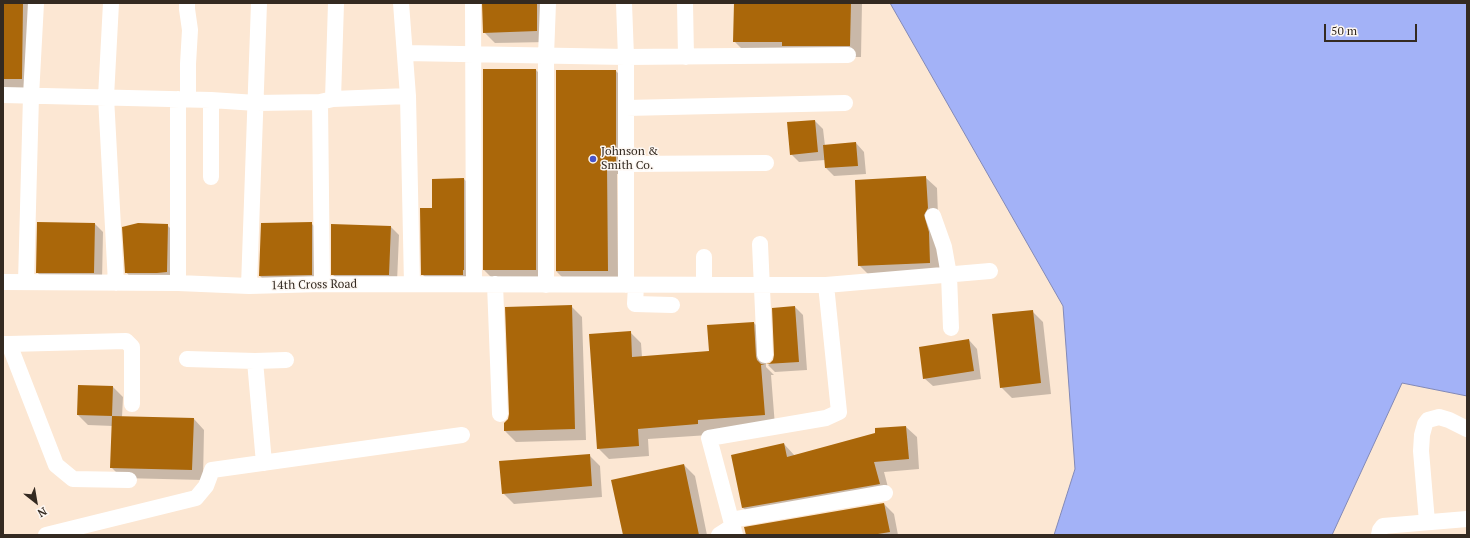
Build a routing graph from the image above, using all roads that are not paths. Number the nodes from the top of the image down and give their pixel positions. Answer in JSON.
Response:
{"nodes":[{"id":1,"x":36,"y":3,"type":"edge"},
{"id":2,"x":111,"y":3,"type":"edge"},
{"id":3,"x":187,"y":3,"type":"edge"},
{"id":4,"x":259,"y":3,"type":"edge"},
{"id":5,"x":336,"y":3,"type":"edge"},
{"id":6,"x":401,"y":3,"type":"edge"},
{"id":7,"x":473,"y":3,"type":"edge"},
{"id":8,"x":548,"y":3,"type":"edge"},
{"id":9,"x":624,"y":3,"type":"edge"},
{"id":10,"x":685,"y":3,"type":"edge"},
{"id":11,"x":404,"y":53,"type":"junction"},
{"id":12,"x":472,"y":54,"type":"junction"},
{"id":13,"x":546,"y":56,"type":"junction"},
{"id":14,"x":848,"y":56,"type":"dead end"},
{"id":15,"x":626,"y":57,"type":"junction"},
{"id":16,"x":686,"y":57,"type":"junction"},
{"id":17,"x":3,"y":95,"type":"edge"},
{"id":18,"x":30,"y":96,"type":"junction"},
{"id":19,"x":408,"y":96,"type":"junction"},
{"id":20,"x":106,"y":97,"type":"junction"},
{"id":21,"x":183,"y":99,"type":"junction"},
{"id":22,"x":211,"y":100,"type":"junction"},
{"id":23,"x":326,"y":100,"type":"junction"},
{"id":24,"x":845,"y":102,"type":"dead end"},
{"id":25,"x":256,"y":103,"type":"junction"},
{"id":26,"x":626,"y":108,"type":"junction"},
{"id":27,"x":766,"y":163,"type":"dead end"},
{"id":28,"x":626,"y":164,"type":"junction"},
{"id":29,"x":212,"y":178,"type":"dead end"},
{"id":30,"x":933,"y":216,"type":"dead end"},
{"id":31,"x":760,"y":244,"type":"dead end"},
{"id":32,"x":704,"y":257,"type":"dead end"},
{"id":33,"x":990,"y":271,"type":"dead end"},
{"id":34,"x":949,"y":274,"type":"junction"},
{"id":35,"x":3,"y":282,"type":"edge"},
{"id":36,"x":26,"y":282,"type":"junction"},
{"id":37,"x":116,"y":283,"type":"junction"},
{"id":38,"x":178,"y":283,"type":"junction"},
{"id":39,"x":322,"y":284,"type":"junction"},
{"id":40,"x":412,"y":284,"type":"junction"},
{"id":41,"x":474,"y":284,"type":"junction"},
{"id":42,"x":495,"y":284,"type":"junction"},
{"id":43,"x":546,"y":285,"type":"junction"},
{"id":44,"x":631,"y":285,"type":"junction"},
{"id":45,"x":704,"y":285,"type":"junction"},
{"id":46,"x":762,"y":285,"type":"junction"},
{"id":47,"x":826,"y":285,"type":"junction"},
{"id":48,"x":249,"y":286,"type":"junction"},
{"id":49,"x":672,"y":305,"type":"dead end"},
{"id":50,"x":950,"y":328,"type":"dead end"},
{"id":51,"x":6,"y":344,"type":"edge"},
{"id":52,"x":765,"y":355,"type":"dead end"},
{"id":53,"x":187,"y":359,"type":"dead end"},
{"id":54,"x":286,"y":360,"type":"dead end"},
{"id":55,"x":255,"y":361,"type":"junction"},
{"id":56,"x":132,"y":404,"type":"dead end"},
{"id":57,"x":500,"y":414,"type":"dead end"},
{"id":58,"x":1467,"y":429,"type":"edge"},
{"id":59,"x":462,"y":435,"type":"dead end"},
{"id":60,"x":264,"y":463,"type":"junction"},
{"id":61,"x":129,"y":480,"type":"dead end"},
{"id":62,"x":885,"y":493,"type":"dead end"},
{"id":63,"x":1467,"y":519,"type":"edge"},
{"id":64,"x":1427,"y":522,"type":"junction"},
{"id":65,"x":733,"y":527,"type":"edge"},
{"id":66,"x":46,"y":535,"type":"edge"},
{"id":67,"x":719,"y":535,"type":"edge"},
{"id":68,"x":1380,"y":535,"type":"edge"}],
"edges":[{"from":1,"to":18,"type":"street"},
{"from":2,"to":20,"type":"street"},
{"from":3,"to":21,"type":"street"},
{"from":4,"to":25,"type":"street"},
{"from":5,"to":23,"type":"street"},
{"from":6,"to":11,"type":"street"},
{"from":7,"to":12,"type":"street"},
{"from":8,"to":13,"type":"street"},
{"from":9,"to":15,"type":"street"},
{"from":10,"to":16,"type":"street"},
{"from":11,"to":12,"type":"street"},
{"from":11,"to":19,"type":"street"},
{"from":12,"to":13,"type":"street"},
{"from":12,"to":41,"type":"street"},
{"from":13,"to":15,"type":"street"},
{"from":13,"to":43,"type":"street"},
{"from":14,"to":16,"type":"street"},
{"from":15,"to":16,"type":"street"},
{"from":15,"to":26,"type":"street"},
{"from":17,"to":18,"type":"street"},
{"from":18,"to":20,"type":"street"},
{"from":18,"to":36,"type":"street"},
{"from":19,"to":23,"type":"street"},
{"from":19,"to":40,"type":"street"},
{"from":20,"to":21,"type":"street"},
{"from":20,"to":37,"type":"street"},
{"from":21,"to":22,"type":"street"},
{"from":21,"to":38,"type":"street"},
{"from":22,"to":25,"type":"street"},
{"from":22,"to":29,"type":"street"},
{"from":23,"to":25,"type":"street"},
{"from":23,"to":39,"type":"street"},
{"from":24,"to":26,"type":"street"},
{"from":25,"to":48,"type":"street"},
{"from":26,"to":28,"type":"street"},
{"from":27,"to":28,"type":"street"},
{"from":28,"to":44,"type":"street"},
{"from":30,"to":34,"type":"street"},
{"from":31,"to":46,"type":"street"},
{"from":32,"to":45,"type":"street"},
{"from":33,"to":34,"type":"street","name":"14th Cross Road"},
{"from":34,"to":47,"type":"street","name":"14th Cross Road"},
{"from":34,"to":50,"type":"street"},
{"from":35,"to":36,"type":"street","name":"14th Cross Road"},
{"from":36,"to":37,"type":"street","name":"14th Cross Road"},
{"from":37,"to":38,"type":"street","name":"14th Cross Road"},
{"from":38,"to":48,"type":"street","name":"14th Cross Road"},
{"from":39,"to":40,"type":"street","name":"14th Cross Road"},
{"from":39,"to":48,"type":"street","name":"14th Cross Road"},
{"from":40,"to":41,"type":"street","name":"14th Cross Road"},
{"from":41,"to":42,"type":"street","name":"14th Cross Road"},
{"from":42,"to":43,"type":"street","name":"14th Cross Road"},
{"from":42,"to":57,"type":"street"},
{"from":43,"to":44,"type":"street","name":"14th Cross Road"},
{"from":44,"to":45,"type":"street","name":"14th Cross Road"},
{"from":44,"to":49,"type":"street"},
{"from":45,"to":46,"type":"street","name":"14th Cross Road"},
{"from":46,"to":47,"type":"street","name":"14th Cross Road"},
{"from":46,"to":52,"type":"street"},
{"from":47,"to":65,"type":"street"},
{"from":51,"to":56,"type":"street"},
{"from":51,"to":61,"type":"street"},
{"from":53,"to":55,"type":"street"},
{"from":54,"to":55,"type":"street"},
{"from":55,"to":60,"type":"street"},
{"from":58,"to":64,"type":"street"},
{"from":59,"to":60,"type":"street"},
{"from":60,"to":66,"type":"street"},
{"from":62,"to":65,"type":"street"},
{"from":63,"to":64,"type":"street"},
{"from":64,"to":68,"type":"street"},
{"from":65,"to":67,"type":"street"}]}
